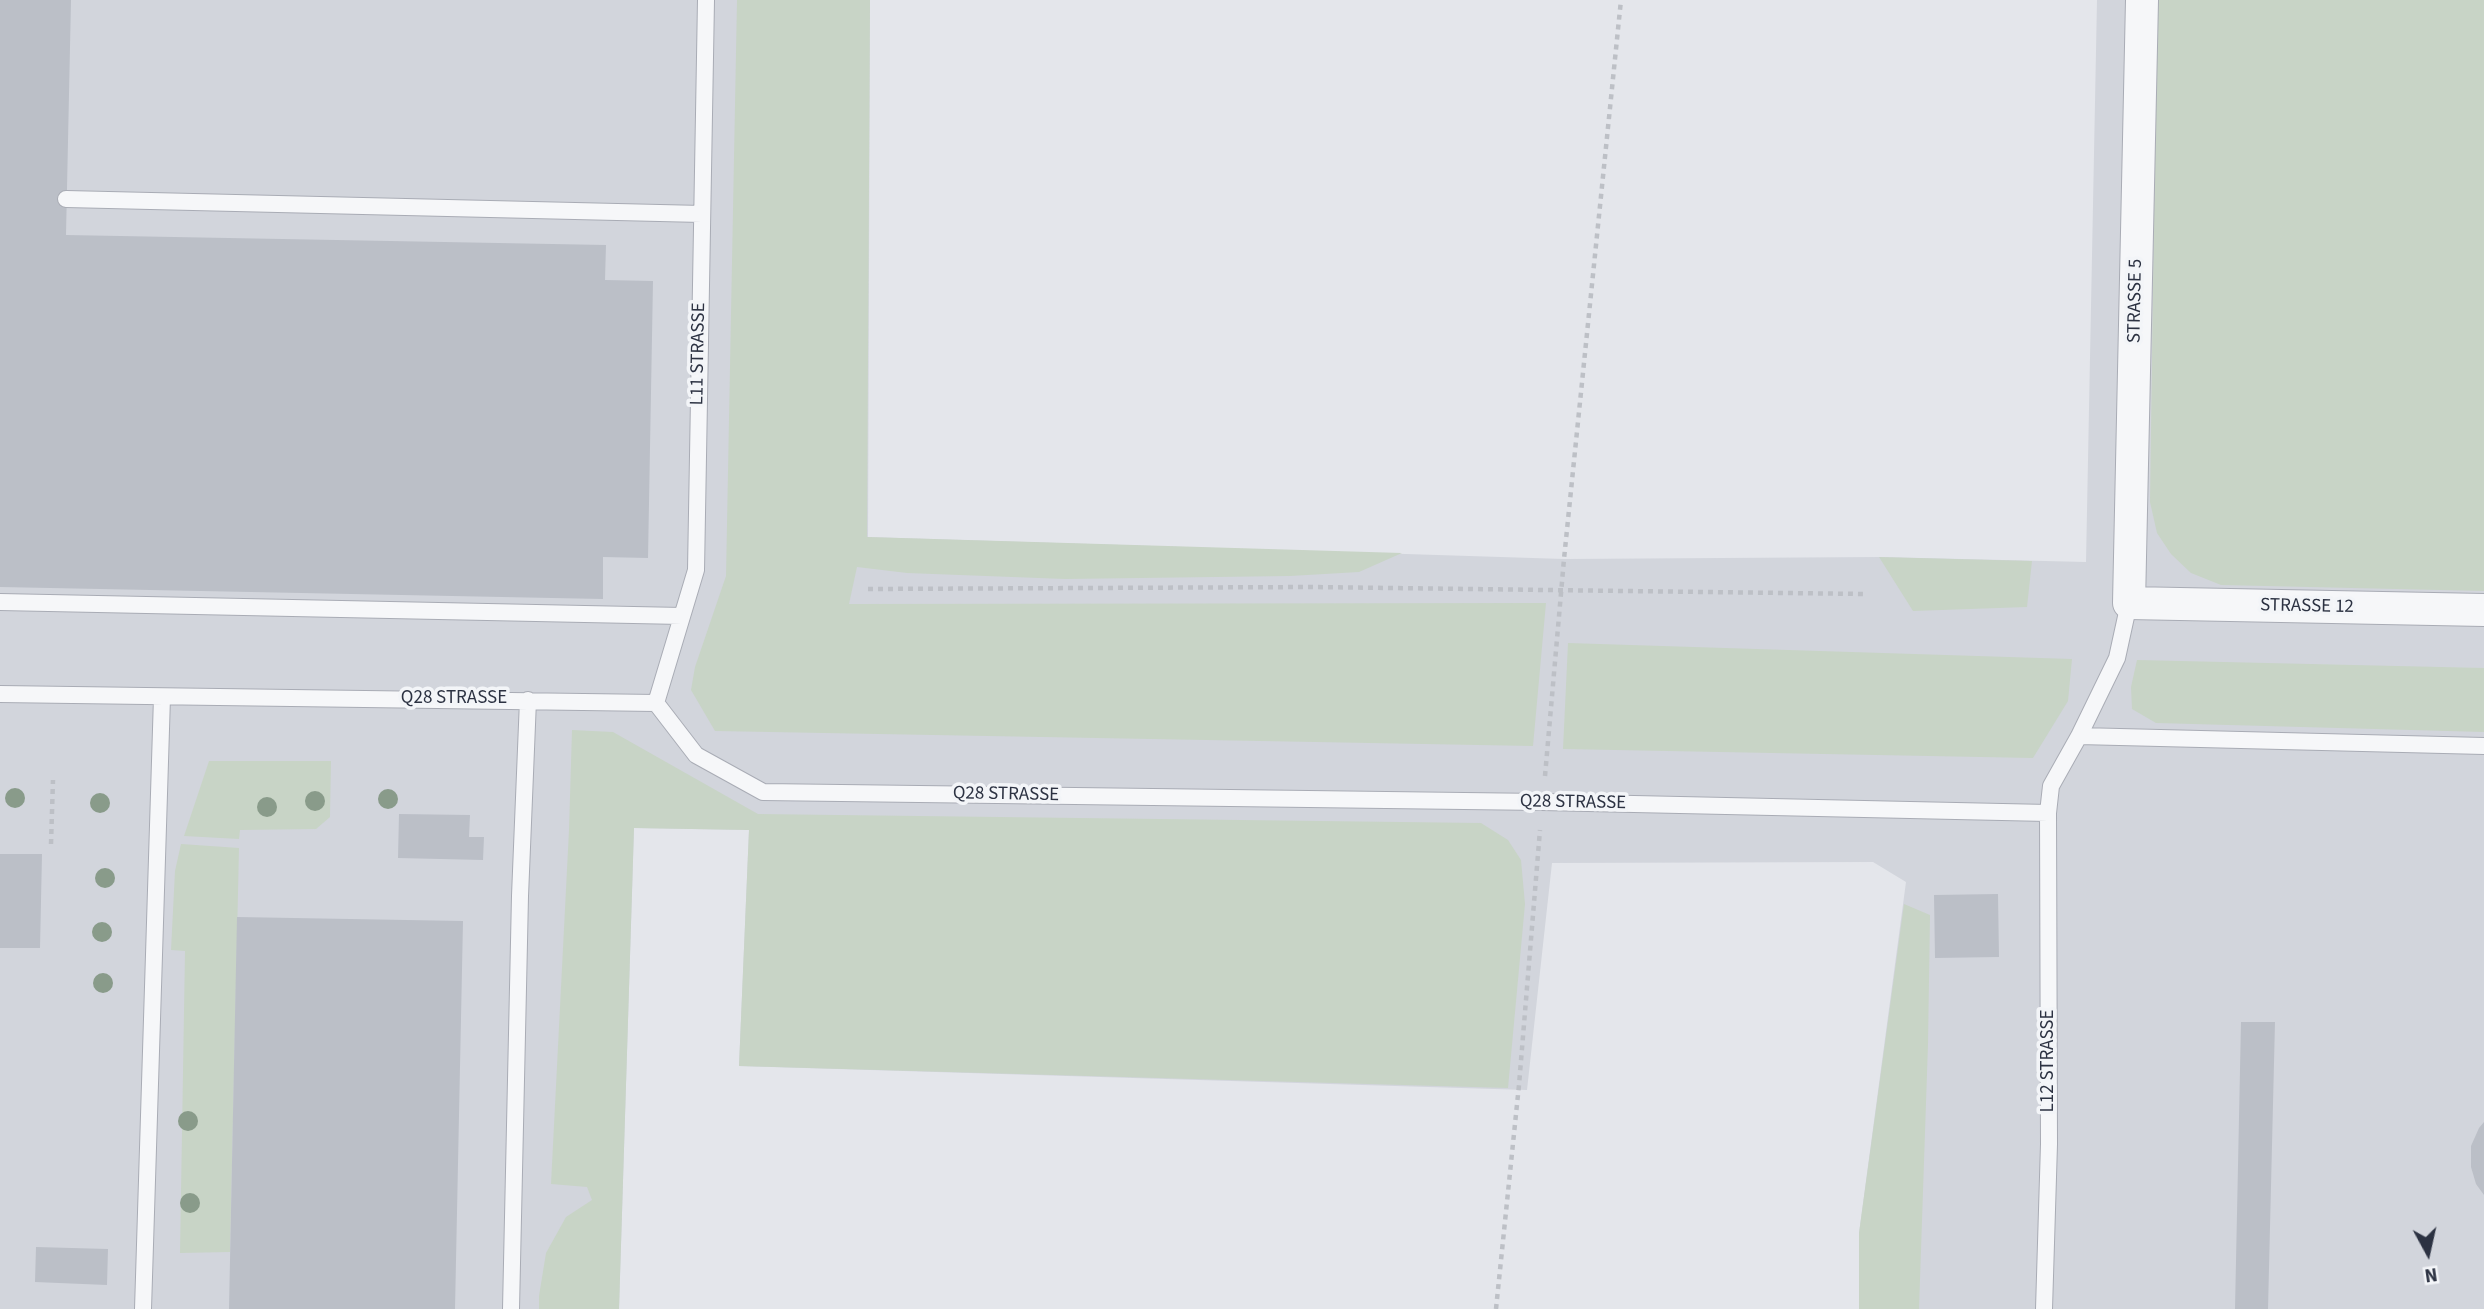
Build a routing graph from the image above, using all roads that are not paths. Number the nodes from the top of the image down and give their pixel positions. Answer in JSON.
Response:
{"nodes":[{"id":1,"x":706,"y":0,"type":"edge"},
{"id":2,"x":2142,"y":0,"type":"edge"},
{"id":3,"x":66,"y":200,"type":"dead end"},
{"id":4,"x":702,"y":214,"type":"junction"},
{"id":5,"x":0,"y":602,"type":"edge"},
{"id":6,"x":2129,"y":603,"type":"junction"},
{"id":7,"x":2484,"y":610,"type":"edge"},
{"id":8,"x":682,"y":616,"type":"junction"},
{"id":9,"x":0,"y":694,"type":"edge"},
{"id":10,"x":162,"y":697,"type":"junction"},
{"id":11,"x":528,"y":700,"type":"junction"},
{"id":12,"x":656,"y":703,"type":"junction"},
{"id":13,"x":2079,"y":736,"type":"junction"},
{"id":14,"x":2484,"y":746,"type":"edge"},
{"id":15,"x":2048,"y":813,"type":"junction"},
{"id":16,"x":143,"y":1309,"type":"edge"},
{"id":17,"x":511,"y":1309,"type":"edge"},
{"id":18,"x":2044,"y":1309,"type":"edge"}],
"edges":[{"from":1,"to":4,"type":"lane","name":"L11 STRASSE"},
{"from":2,"to":6,"type":"street","name":"STRASSE 5"},
{"from":3,"to":4,"type":"lane"},
{"from":4,"to":8,"type":"lane","name":"L11 STRASSE"},
{"from":5,"to":8,"type":"lane"},
{"from":6,"to":7,"type":"street","name":"STRASSE 12"},
{"from":6,"to":13,"type":"lane","name":"L12 STRASSE"},
{"from":8,"to":12,"type":"lane","name":"L11 STRASSE"},
{"from":9,"to":10,"type":"lane","name":"Q28 STRASSE"},
{"from":10,"to":11,"type":"lane","name":"Q28 STRASSE"},
{"from":10,"to":16,"type":"lane"},
{"from":11,"to":12,"type":"lane","name":"Q28 STRASSE"},
{"from":11,"to":17,"type":"lane"},
{"from":12,"to":15,"type":"lane","name":"Q28 STRASSE"},
{"from":13,"to":14,"type":"lane"},
{"from":13,"to":15,"type":"lane","name":"L12 STRASSE"},
{"from":15,"to":18,"type":"lane","name":"L12 STRASSE"}]}
